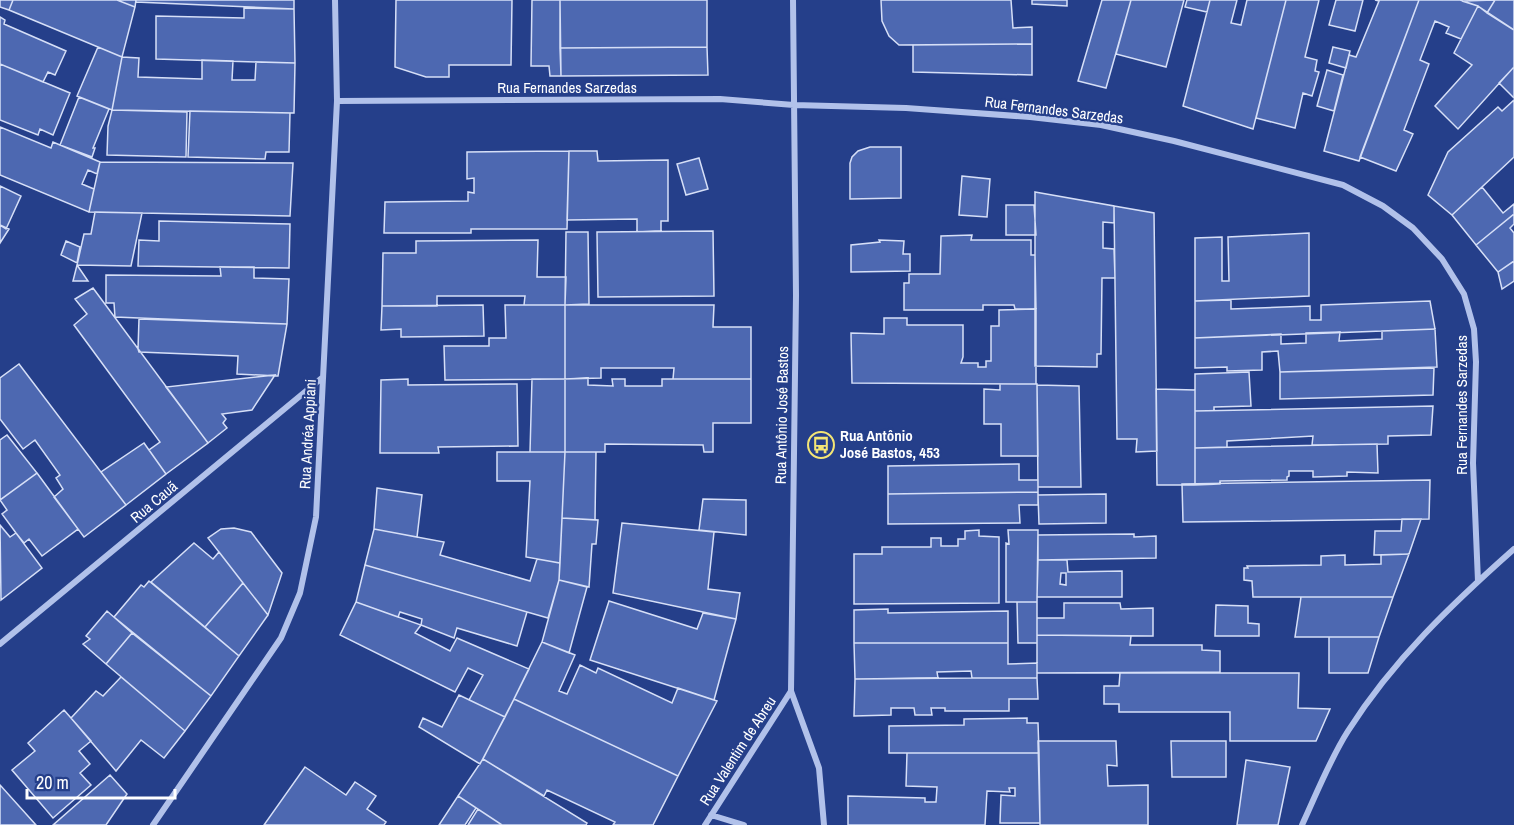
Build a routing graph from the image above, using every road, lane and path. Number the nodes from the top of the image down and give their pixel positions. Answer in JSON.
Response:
{"nodes":[{"id":1,"x":335,"y":0,"type":"edge"},
{"id":2,"x":793,"y":0,"type":"edge"},
{"id":3,"x":337,"y":101,"type":"junction"},
{"id":4,"x":794,"y":105,"type":"junction"},
{"id":5,"x":323,"y":377,"type":"junction"},
{"id":6,"x":1514,"y":549,"type":"edge"},
{"id":7,"x":1478,"y":580,"type":"junction"},
{"id":8,"x":0,"y":644,"type":"edge"},
{"id":9,"x":791,"y":691,"type":"junction"},
{"id":10,"x":711,"y":815,"type":"junction"},
{"id":11,"x":153,"y":825,"type":"edge"},
{"id":12,"x":705,"y":825,"type":"edge"},
{"id":13,"x":744,"y":825,"type":"edge"},
{"id":14,"x":824,"y":825,"type":"edge"},
{"id":15,"x":1302,"y":825,"type":"edge"}],
"edges":[{"from":1,"to":3,"type":"street","name":"Rua Andréa Appiani"},
{"from":2,"to":4,"type":"street","name":"Rua Antônio José Bastos"},
{"from":3,"to":4,"type":"street","name":"Rua Fernandes Sarzedas"},
{"from":3,"to":5,"type":"street","name":"Rua Andréa Appiani"},
{"from":4,"to":7,"type":"street","name":"Rua Fernandes Sarzedas"},
{"from":4,"to":9,"type":"street","name":"Rua Antônio José Bastos"},
{"from":5,"to":8,"type":"street","name":"Rua Cauã"},
{"from":5,"to":11,"type":"street","name":"Rua Andréa Appiani"},
{"from":6,"to":7,"type":"street"},
{"from":7,"to":15,"type":"street"},
{"from":9,"to":10,"type":"street","name":"Rua Valentim de Abreu"},
{"from":9,"to":14,"type":"street","name":"Rua Antônio José Bastos"},
{"from":10,"to":12,"type":"street","name":"Rua Valentim de Abreu"},
{"from":10,"to":13,"type":"street"}]}
